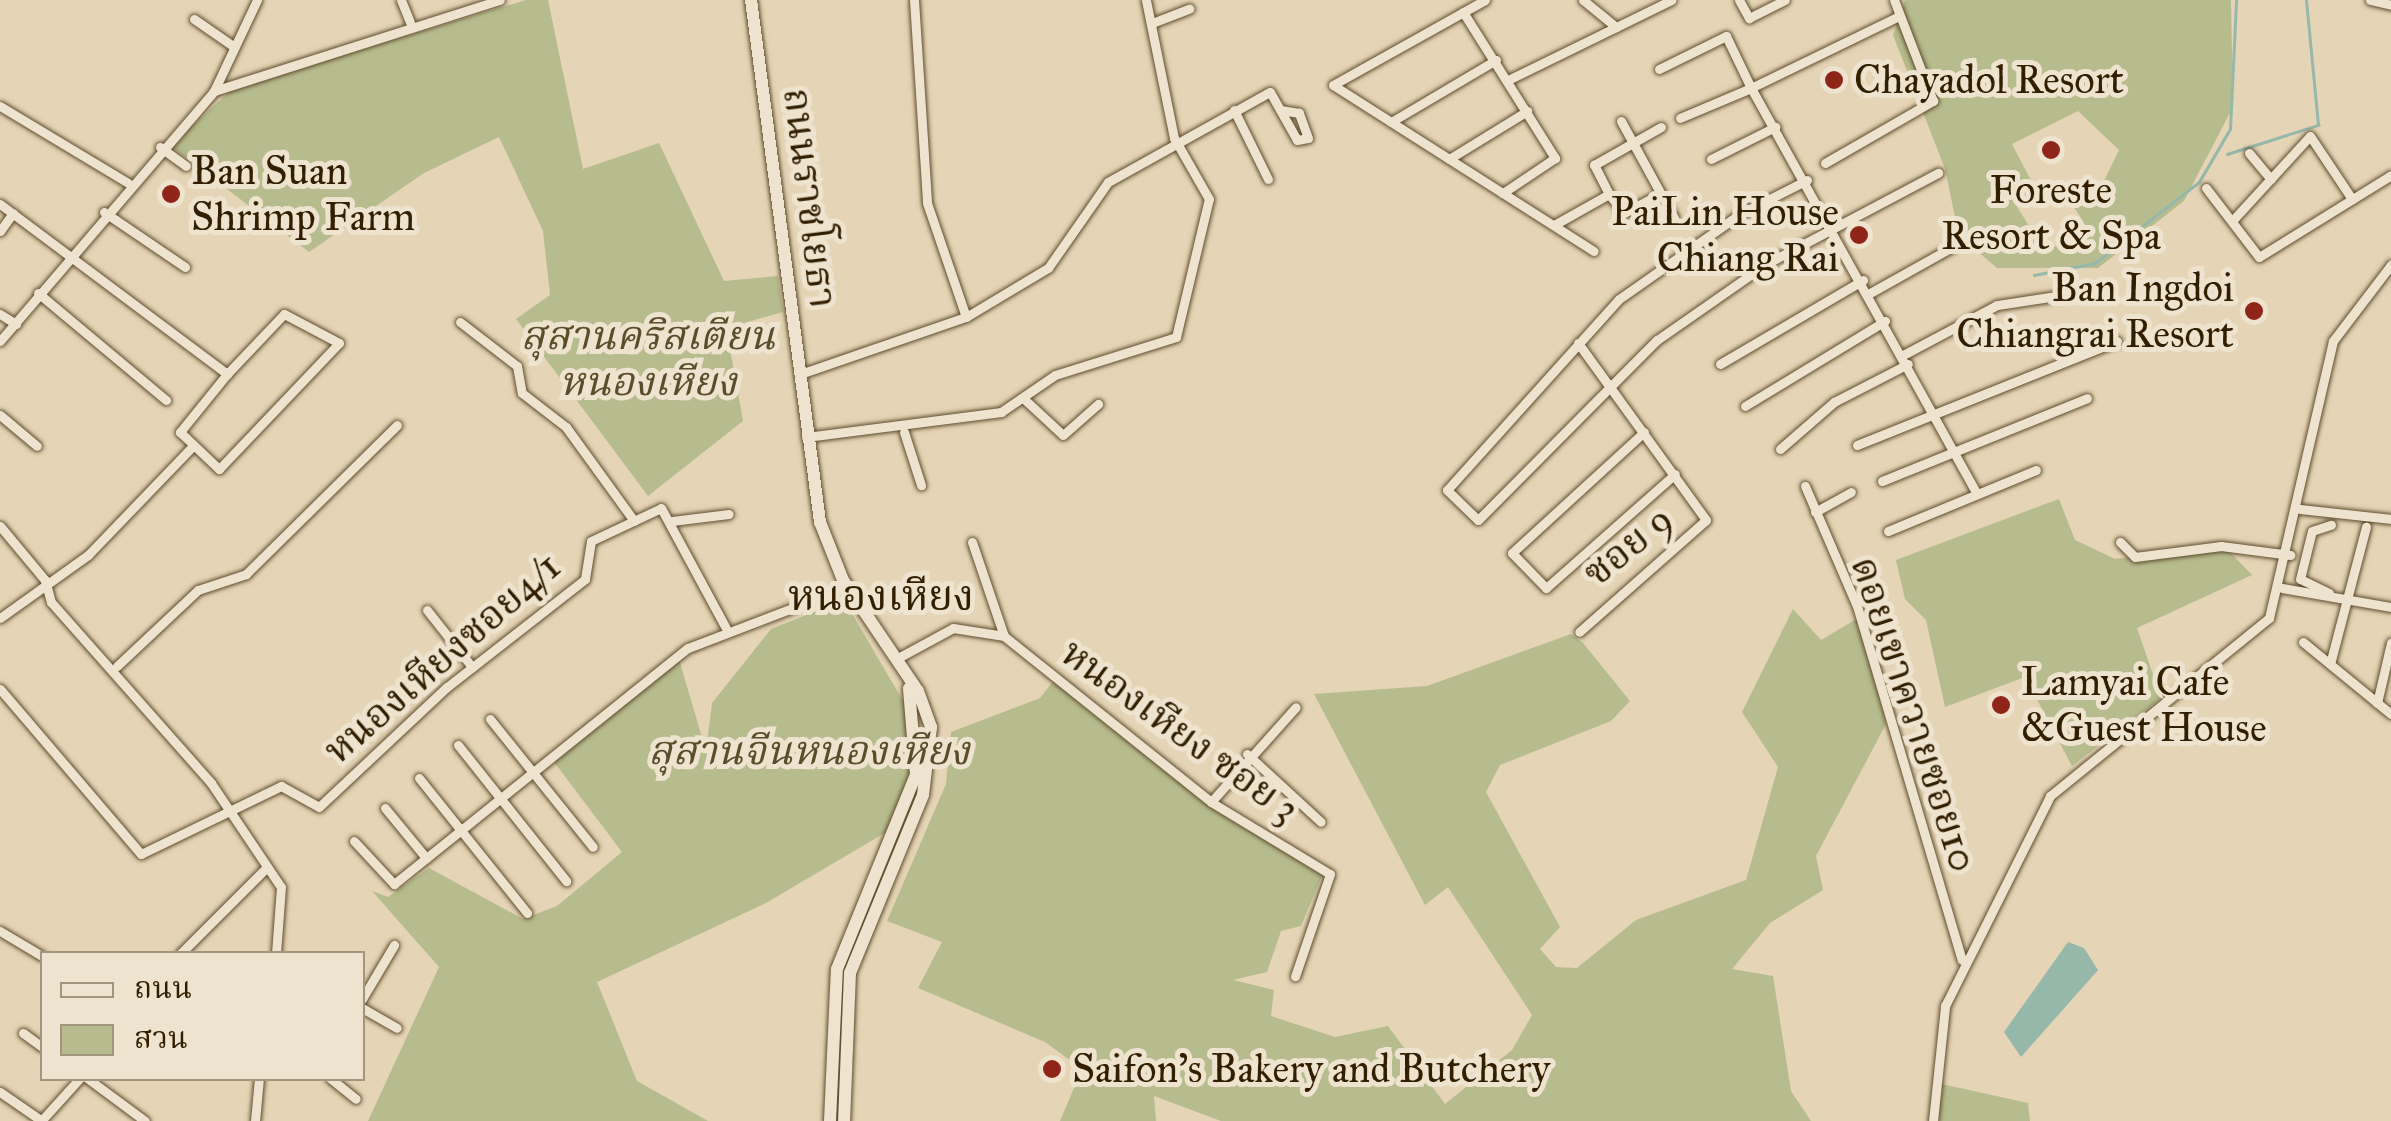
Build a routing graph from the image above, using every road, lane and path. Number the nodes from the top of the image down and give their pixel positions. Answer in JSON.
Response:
{"nodes":[{"id":1,"x":257,"y":0,"type":"edge"},
{"id":2,"x":402,"y":0,"type":"edge"},
{"id":3,"x":500,"y":0,"type":"edge"},
{"id":4,"x":751,"y":0,"type":"edge"},
{"id":5,"x":914,"y":0,"type":"edge"},
{"id":6,"x":1146,"y":0,"type":"edge"},
{"id":7,"x":1485,"y":0,"type":"edge"},
{"id":8,"x":1584,"y":0,"type":"edge"},
{"id":9,"x":1671,"y":0,"type":"edge"},
{"id":10,"x":1739,"y":0,"type":"edge"},
{"id":11,"x":1785,"y":0,"type":"edge"},
{"id":12,"x":1894,"y":0,"type":"edge"},
{"id":13,"x":2370,"y":0,"type":"edge"},
{"id":14,"x":2391,"y":5,"type":"edge"},
{"id":15,"x":1189,"y":8,"type":"dead end"},
{"id":16,"x":1463,"y":12,"type":"junction"},
{"id":17,"x":1897,"y":17,"type":"junction"},
{"id":18,"x":194,"y":19,"type":"dead end"},
{"id":19,"x":410,"y":22,"type":"junction"},
{"id":20,"x":1152,"y":23,"type":"junction"},
{"id":21,"x":1616,"y":27,"type":"junction"},
{"id":22,"x":233,"y":46,"type":"junction"},
{"id":23,"x":1496,"y":60,"type":"junction"},
{"id":24,"x":1659,"y":69,"type":"dead end"},
{"id":25,"x":1508,"y":80,"type":"junction"},
{"id":26,"x":1751,"y":88,"type":"junction"},
{"id":27,"x":214,"y":91,"type":"junction"},
{"id":28,"x":0,"y":106,"type":"edge"},
{"id":29,"x":1234,"y":110,"type":"junction"},
{"id":30,"x":1280,"y":110,"type":"dead end"},
{"id":31,"x":1527,"y":111,"type":"junction"},
{"id":32,"x":1680,"y":118,"type":"dead end"},
{"id":33,"x":1621,"y":121,"type":"dead end"},
{"id":34,"x":1391,"y":122,"type":"junction"},
{"id":35,"x":1661,"y":127,"type":"dead end"},
{"id":36,"x":1774,"y":127,"type":"junction"},
{"id":37,"x":1174,"y":138,"type":"junction"},
{"id":38,"x":1632,"y":146,"type":"junction"},
{"id":39,"x":160,"y":147,"type":"junction"},
{"id":40,"x":2249,"y":153,"type":"dead end"},
{"id":41,"x":1450,"y":159,"type":"junction"},
{"id":42,"x":1711,"y":159,"type":"dead end"},
{"id":43,"x":1825,"y":163,"type":"dead end"},
{"id":44,"x":186,"y":166,"type":"dead end"},
{"id":45,"x":1938,"y":173,"type":"dead end"},
{"id":46,"x":2391,"y":175,"type":"edge"},
{"id":47,"x":1268,"y":179,"type":"dead end"},
{"id":48,"x":2271,"y":179,"type":"junction"},
{"id":49,"x":1807,"y":180,"type":"junction"},
{"id":50,"x":128,"y":184,"type":"junction"},
{"id":51,"x":2206,"y":188,"type":"dead end"},
{"id":52,"x":1503,"y":193,"type":"junction"},
{"id":53,"x":1609,"y":194,"type":"junction"},
{"id":54,"x":1659,"y":194,"type":"junction"},
{"id":55,"x":2352,"y":200,"type":"junction"},
{"id":56,"x":0,"y":204,"type":"edge"},
{"id":57,"x":104,"y":212,"type":"junction"},
{"id":58,"x":13,"y":213,"type":"junction"},
{"id":59,"x":1674,"y":218,"type":"dead end"},
{"id":60,"x":2232,"y":222,"type":"junction"},
{"id":61,"x":1554,"y":226,"type":"junction"},
{"id":62,"x":1835,"y":227,"type":"junction"},
{"id":63,"x":0,"y":232,"type":"edge"},
{"id":64,"x":1956,"y":245,"type":"dead end"},
{"id":65,"x":1594,"y":251,"type":"dead end"},
{"id":66,"x":72,"y":253,"type":"junction"},
{"id":67,"x":2391,"y":264,"type":"edge"},
{"id":68,"x":185,"y":267,"type":"dead end"},
{"id":69,"x":1863,"y":280,"type":"junction"},
{"id":70,"x":2101,"y":290,"type":"dead end"},
{"id":71,"x":38,"y":293,"type":"junction"},
{"id":72,"x":1870,"y":293,"type":"junction"},
{"id":73,"x":0,"y":314,"type":"edge"},
{"id":74,"x":966,"y":318,"type":"junction"},
{"id":75,"x":1884,"y":321,"type":"junction"},
{"id":76,"x":460,"y":322,"type":"dead end"},
{"id":77,"x":16,"y":324,"type":"junction"},
{"id":78,"x":0,"y":342,"type":"edge"},
{"id":79,"x":2117,"y":342,"type":"dead end"},
{"id":80,"x":1578,"y":343,"type":"junction"},
{"id":81,"x":1905,"y":360,"type":"junction"},
{"id":82,"x":1720,"y":364,"type":"dead end"},
{"id":83,"x":227,"y":374,"type":"junction"},
{"id":84,"x":800,"y":374,"type":"junction"},
{"id":85,"x":1610,"y":388,"type":"junction"},
{"id":86,"x":1023,"y":398,"type":"junction"},
{"id":87,"x":2087,"y":398,"type":"dead end"},
{"id":88,"x":166,"y":400,"type":"dead end"},
{"id":89,"x":1098,"y":404,"type":"dead end"},
{"id":90,"x":1745,"y":406,"type":"dead end"},
{"id":91,"x":1931,"y":408,"type":"junction"},
{"id":92,"x":0,"y":415,"type":"edge"},
{"id":93,"x":397,"y":425,"type":"dead end"},
{"id":94,"x":904,"y":432,"type":"junction"},
{"id":95,"x":1644,"y":432,"type":"junction"},
{"id":96,"x":806,"y":437,"type":"junction"},
{"id":97,"x":1857,"y":445,"type":"dead end"},
{"id":98,"x":37,"y":446,"type":"dead end"},
{"id":99,"x":193,"y":446,"type":"junction"},
{"id":100,"x":1952,"y":448,"type":"junction"},
{"id":101,"x":1780,"y":449,"type":"dead end"},
{"id":102,"x":2036,"y":470,"type":"dead end"},
{"id":103,"x":1675,"y":474,"type":"junction"},
{"id":104,"x":1882,"y":480,"type":"dead end"},
{"id":105,"x":921,"y":486,"type":"dead end"},
{"id":106,"x":1804,"y":486,"type":"dead end"},
{"id":107,"x":1975,"y":490,"type":"junction"},
{"id":108,"x":1851,"y":492,"type":"dead end"},
{"id":109,"x":2300,"y":510,"type":"junction"},
{"id":110,"x":1814,"y":512,"type":"junction"},
{"id":111,"x":728,"y":514,"type":"dead end"},
{"id":112,"x":2391,"y":519,"type":"edge"},
{"id":113,"x":634,"y":521,"type":"junction"},
{"id":114,"x":672,"y":521,"type":"junction"},
{"id":115,"x":2331,"y":525,"type":"dead end"},
{"id":116,"x":0,"y":526,"type":"edge"},
{"id":117,"x":2366,"y":527,"type":"dead end"},
{"id":118,"x":1888,"y":531,"type":"dead end"},
{"id":119,"x":972,"y":542,"type":"dead end"},
{"id":120,"x":2120,"y":542,"type":"dead end"},
{"id":121,"x":2290,"y":555,"type":"junction"},
{"id":122,"x":847,"y":587,"type":"junction"},
{"id":123,"x":2282,"y":588,"type":"junction"},
{"id":124,"x":44,"y":589,"type":"junction"},
{"id":125,"x":2330,"y":593,"type":"junction"},
{"id":126,"x":2350,"y":598,"type":"junction"},
{"id":127,"x":2391,"y":607,"type":"edge"},
{"id":128,"x":428,"y":610,"type":"dead end"},
{"id":129,"x":0,"y":618,"type":"edge"},
{"id":130,"x":726,"y":628,"type":"junction"},
{"id":131,"x":1579,"y":632,"type":"dead end"},
{"id":132,"x":1004,"y":636,"type":"junction"},
{"id":133,"x":2302,"y":642,"type":"dead end"},
{"id":134,"x":2391,"y":643,"type":"edge"},
{"id":135,"x":2330,"y":664,"type":"junction"},
{"id":136,"x":900,"y":665,"type":"junction"},
{"id":137,"x":116,"y":666,"type":"junction"},
{"id":138,"x":472,"y":667,"type":"junction"},
{"id":139,"x":0,"y":689,"type":"edge"},
{"id":140,"x":2377,"y":703,"type":"junction"},
{"id":141,"x":1296,"y":707,"type":"dead end"},
{"id":142,"x":2391,"y":714,"type":"edge"},
{"id":143,"x":490,"y":719,"type":"dead end"},
{"id":144,"x":458,"y":745,"type":"dead end"},
{"id":145,"x":1247,"y":754,"type":"junction"},
{"id":146,"x":534,"y":772,"type":"junction"},
{"id":147,"x":419,"y":778,"type":"dead end"},
{"id":148,"x":917,"y":793,"type":"junction"},
{"id":149,"x":500,"y":798,"type":"junction"},
{"id":150,"x":1212,"y":802,"type":"junction"},
{"id":151,"x":385,"y":808,"type":"dead end"},
{"id":152,"x":228,"y":809,"type":"junction"},
{"id":153,"x":1321,"y":822,"type":"dead end"},
{"id":154,"x":461,"y":830,"type":"junction"},
{"id":155,"x":354,"y":840,"type":"dead end"},
{"id":156,"x":594,"y":847,"type":"dead end"},
{"id":157,"x":426,"y":858,"type":"junction"},
{"id":158,"x":266,"y":868,"type":"junction"},
{"id":159,"x":566,"y":881,"type":"dead end"},
{"id":160,"x":527,"y":912,"type":"dead end"},
{"id":161,"x":0,"y":932,"type":"edge"},
{"id":162,"x":394,"y":945,"type":"dead end"},
{"id":163,"x":183,"y":951,"type":"edge"},
{"id":164,"x":276,"y":951,"type":"edge"},
{"id":165,"x":40,"y":955,"type":"edge"},
{"id":166,"x":1962,"y":960,"type":"junction"},
{"id":167,"x":1295,"y":976,"type":"dead end"},
{"id":168,"x":365,"y":993,"type":"edge"},
{"id":169,"x":365,"y":1010,"type":"edge"},
{"id":170,"x":398,"y":1028,"type":"dead end"},
{"id":171,"x":24,"y":1033,"type":"dead end"},
{"id":172,"x":40,"y":1045,"type":"edge"},
{"id":173,"x":80,"y":1081,"type":"edge"},
{"id":174,"x":87,"y":1081,"type":"edge"},
{"id":175,"x":334,"y":1081,"type":"edge"},
{"id":176,"x":259,"y":1083,"type":"edge"},
{"id":177,"x":0,"y":1092,"type":"edge"},
{"id":178,"x":356,"y":1099,"type":"dead end"},
{"id":179,"x":41,"y":1121,"type":"edge"},
{"id":180,"x":145,"y":1121,"type":"edge"},
{"id":181,"x":255,"y":1121,"type":"edge"},
{"id":182,"x":830,"y":1121,"type":"edge"},
{"id":183,"x":844,"y":1121,"type":"edge"},
{"id":184,"x":1934,"y":1121,"type":"edge"}],
"edges":[{"from":1,"to":22,"type":"street"},
{"from":2,"to":19,"type":"street"},
{"from":3,"to":19,"type":"street"},
{"from":4,"to":84,"type":"main road","name":"ถนนราชโยธา"},
{"from":5,"to":74,"type":"street"},
{"from":6,"to":20,"type":"street"},
{"from":7,"to":16,"type":"street"},
{"from":8,"to":21,"type":"street"},
{"from":9,"to":21,"type":"street"},
{"from":10,"to":11,"type":"street"},
{"from":12,"to":17,"type":"street"},
{"from":13,"to":14,"type":"street"},
{"from":15,"to":20,"type":"street"},
{"from":16,"to":23,"type":"street"},
{"from":16,"to":34,"type":"street"},
{"from":17,"to":26,"type":"street"},
{"from":17,"to":43,"type":"street"},
{"from":18,"to":22,"type":"street"},
{"from":19,"to":27,"type":"street"},
{"from":20,"to":37,"type":"street"},
{"from":21,"to":25,"type":"street"},
{"from":22,"to":27,"type":"street"},
{"from":23,"to":25,"type":"street"},
{"from":23,"to":34,"type":"street"},
{"from":24,"to":26,"type":"street"},
{"from":25,"to":31,"type":"street"},
{"from":26,"to":32,"type":"street"},
{"from":26,"to":36,"type":"street"},
{"from":27,"to":39,"type":"street"},
{"from":28,"to":50,"type":"street"},
{"from":29,"to":30,"type":"street"},
{"from":29,"to":37,"type":"street"},
{"from":29,"to":47,"type":"street"},
{"from":31,"to":41,"type":"street"},
{"from":31,"to":52,"type":"street"},
{"from":33,"to":38,"type":"street"},
{"from":34,"to":41,"type":"street"},
{"from":35,"to":38,"type":"street"},
{"from":36,"to":42,"type":"street"},
{"from":36,"to":49,"type":"street"},
{"from":37,"to":74,"type":"street"},
{"from":37,"to":86,"type":"street"},
{"from":38,"to":53,"type":"street"},
{"from":38,"to":54,"type":"street"},
{"from":39,"to":44,"type":"street"},
{"from":39,"to":50,"type":"street"},
{"from":40,"to":48,"type":"street"},
{"from":41,"to":52,"type":"street"},
{"from":45,"to":62,"type":"street"},
{"from":46,"to":55,"type":"street"},
{"from":48,"to":55,"type":"street"},
{"from":48,"to":60,"type":"street"},
{"from":49,"to":62,"type":"street"},
{"from":49,"to":80,"type":"street"},
{"from":50,"to":57,"type":"street"},
{"from":51,"to":60,"type":"street"},
{"from":52,"to":61,"type":"street"},
{"from":53,"to":54,"type":"street"},
{"from":53,"to":61,"type":"street"},
{"from":54,"to":59,"type":"street"},
{"from":55,"to":60,"type":"street"},
{"from":56,"to":58,"type":"street"},
{"from":57,"to":66,"type":"street"},
{"from":57,"to":68,"type":"street"},
{"from":58,"to":63,"type":"street"},
{"from":58,"to":66,"type":"street"},
{"from":61,"to":65,"type":"street"},
{"from":62,"to":69,"type":"street"},
{"from":62,"to":85,"type":"street"},
{"from":64,"to":72,"type":"street"},
{"from":66,"to":71,"type":"street"},
{"from":66,"to":83,"type":"street"},
{"from":67,"to":109,"type":"street"},
{"from":69,"to":72,"type":"street"},
{"from":69,"to":82,"type":"street"},
{"from":70,"to":81,"type":"street"},
{"from":71,"to":77,"type":"street"},
{"from":71,"to":88,"type":"street"},
{"from":72,"to":75,"type":"street"},
{"from":73,"to":77,"type":"street"},
{"from":74,"to":84,"type":"street"},
{"from":75,"to":81,"type":"street"},
{"from":75,"to":90,"type":"street"},
{"from":76,"to":113,"type":"street"},
{"from":77,"to":78,"type":"street"},
{"from":79,"to":91,"type":"street"},
{"from":80,"to":85,"type":"street"},
{"from":80,"to":85,"type":"street"},
{"from":81,"to":91,"type":"street"},
{"from":81,"to":101,"type":"street"},
{"from":83,"to":99,"type":"street"},
{"from":83,"to":99,"type":"street"},
{"from":84,"to":96,"type":"main road","name":"ถนนราชโยธา"},
{"from":85,"to":95,"type":"street"},
{"from":86,"to":89,"type":"street"},
{"from":86,"to":94,"type":"street"},
{"from":87,"to":100,"type":"street"},
{"from":91,"to":97,"type":"street"},
{"from":91,"to":100,"type":"street"},
{"from":92,"to":98,"type":"street"},
{"from":93,"to":137,"type":"street"},
{"from":94,"to":96,"type":"street"},
{"from":94,"to":105,"type":"street"},
{"from":95,"to":103,"type":"street"},
{"from":95,"to":103,"type":"street"},
{"from":96,"to":122,"type":"main road","name":"ถนนราชโยธา"},
{"from":99,"to":124,"type":"street"},
{"from":100,"to":104,"type":"street"},
{"from":100,"to":107,"type":"street"},
{"from":102,"to":107,"type":"street"},
{"from":103,"to":131,"type":"street","name":"ซอย 9"},
{"from":106,"to":110,"type":"street","name":"ดอยเขาควายซอย10"},
{"from":107,"to":118,"type":"street"},
{"from":108,"to":110,"type":"street"},
{"from":109,"to":112,"type":"street"},
{"from":109,"to":121,"type":"street"},
{"from":110,"to":166,"type":"street","name":"ดอยเขาควายซอย10"},
{"from":111,"to":114,"type":"street"},
{"from":113,"to":114,"type":"street","name":"หนองเหียงซอย4/1"},
{"from":113,"to":138,"type":"street","name":"หนองเหียงซอย4/1"},
{"from":114,"to":130,"type":"street"},
{"from":115,"to":125,"type":"street"},
{"from":116,"to":124,"type":"street"},
{"from":117,"to":126,"type":"street"},
{"from":119,"to":132,"type":"street"},
{"from":120,"to":121,"type":"street"},
{"from":121,"to":123,"type":"street"},
{"from":122,"to":130,"type":"street"},
{"from":122,"to":136,"type":"main road","name":"ถนนราชโยธา"},
{"from":123,"to":125,"type":"street"},
{"from":123,"to":166,"type":"street"},
{"from":124,"to":129,"type":"street"},
{"from":124,"to":137,"type":"street"},
{"from":125,"to":126,"type":"street"},
{"from":126,"to":127,"type":"street"},
{"from":126,"to":135,"type":"street"},
{"from":128,"to":138,"type":"street"},
{"from":130,"to":146,"type":"street"},
{"from":132,"to":136,"type":"street","name":"หนองเหียง ซอย 3"},
{"from":132,"to":150,"type":"street","name":"หนองเหียง ซอย 3"},
{"from":133,"to":135,"type":"street"},
{"from":134,"to":140,"type":"street"},
{"from":135,"to":140,"type":"street"},
{"from":136,"to":148,"type":"main road","name":"ถนนราชโยธา"},
{"from":137,"to":152,"type":"street"},
{"from":138,"to":152,"type":"street","name":"หนองเหียงซอย4/1"},
{"from":139,"to":152,"type":"street"},
{"from":140,"to":142,"type":"street"},
{"from":141,"to":145,"type":"street"},
{"from":143,"to":146,"type":"street"},
{"from":144,"to":149,"type":"street"},
{"from":145,"to":150,"type":"street"},
{"from":145,"to":153,"type":"street"},
{"from":146,"to":149,"type":"street"},
{"from":146,"to":156,"type":"street"},
{"from":147,"to":154,"type":"street"},
{"from":148,"to":182,"type":"main road"},
{"from":148,"to":183,"type":"main road"},
{"from":149,"to":154,"type":"street"},
{"from":149,"to":159,"type":"street"},
{"from":150,"to":167,"type":"street","name":"หนองเหียง ซอย 3"},
{"from":151,"to":157,"type":"street"},
{"from":152,"to":158,"type":"street"},
{"from":154,"to":157,"type":"street"},
{"from":154,"to":160,"type":"street"},
{"from":155,"to":157,"type":"street"},
{"from":158,"to":163,"type":"street"},
{"from":158,"to":164,"type":"street"},
{"from":161,"to":165,"type":"street"},
{"from":162,"to":168,"type":"street"},
{"from":166,"to":184,"type":"street"},
{"from":169,"to":170,"type":"street"},
{"from":171,"to":172,"type":"street"},
{"from":173,"to":179,"type":"street"},
{"from":174,"to":180,"type":"street"},
{"from":175,"to":178,"type":"street"},
{"from":176,"to":181,"type":"street"},
{"from":177,"to":179,"type":"street"}]}
